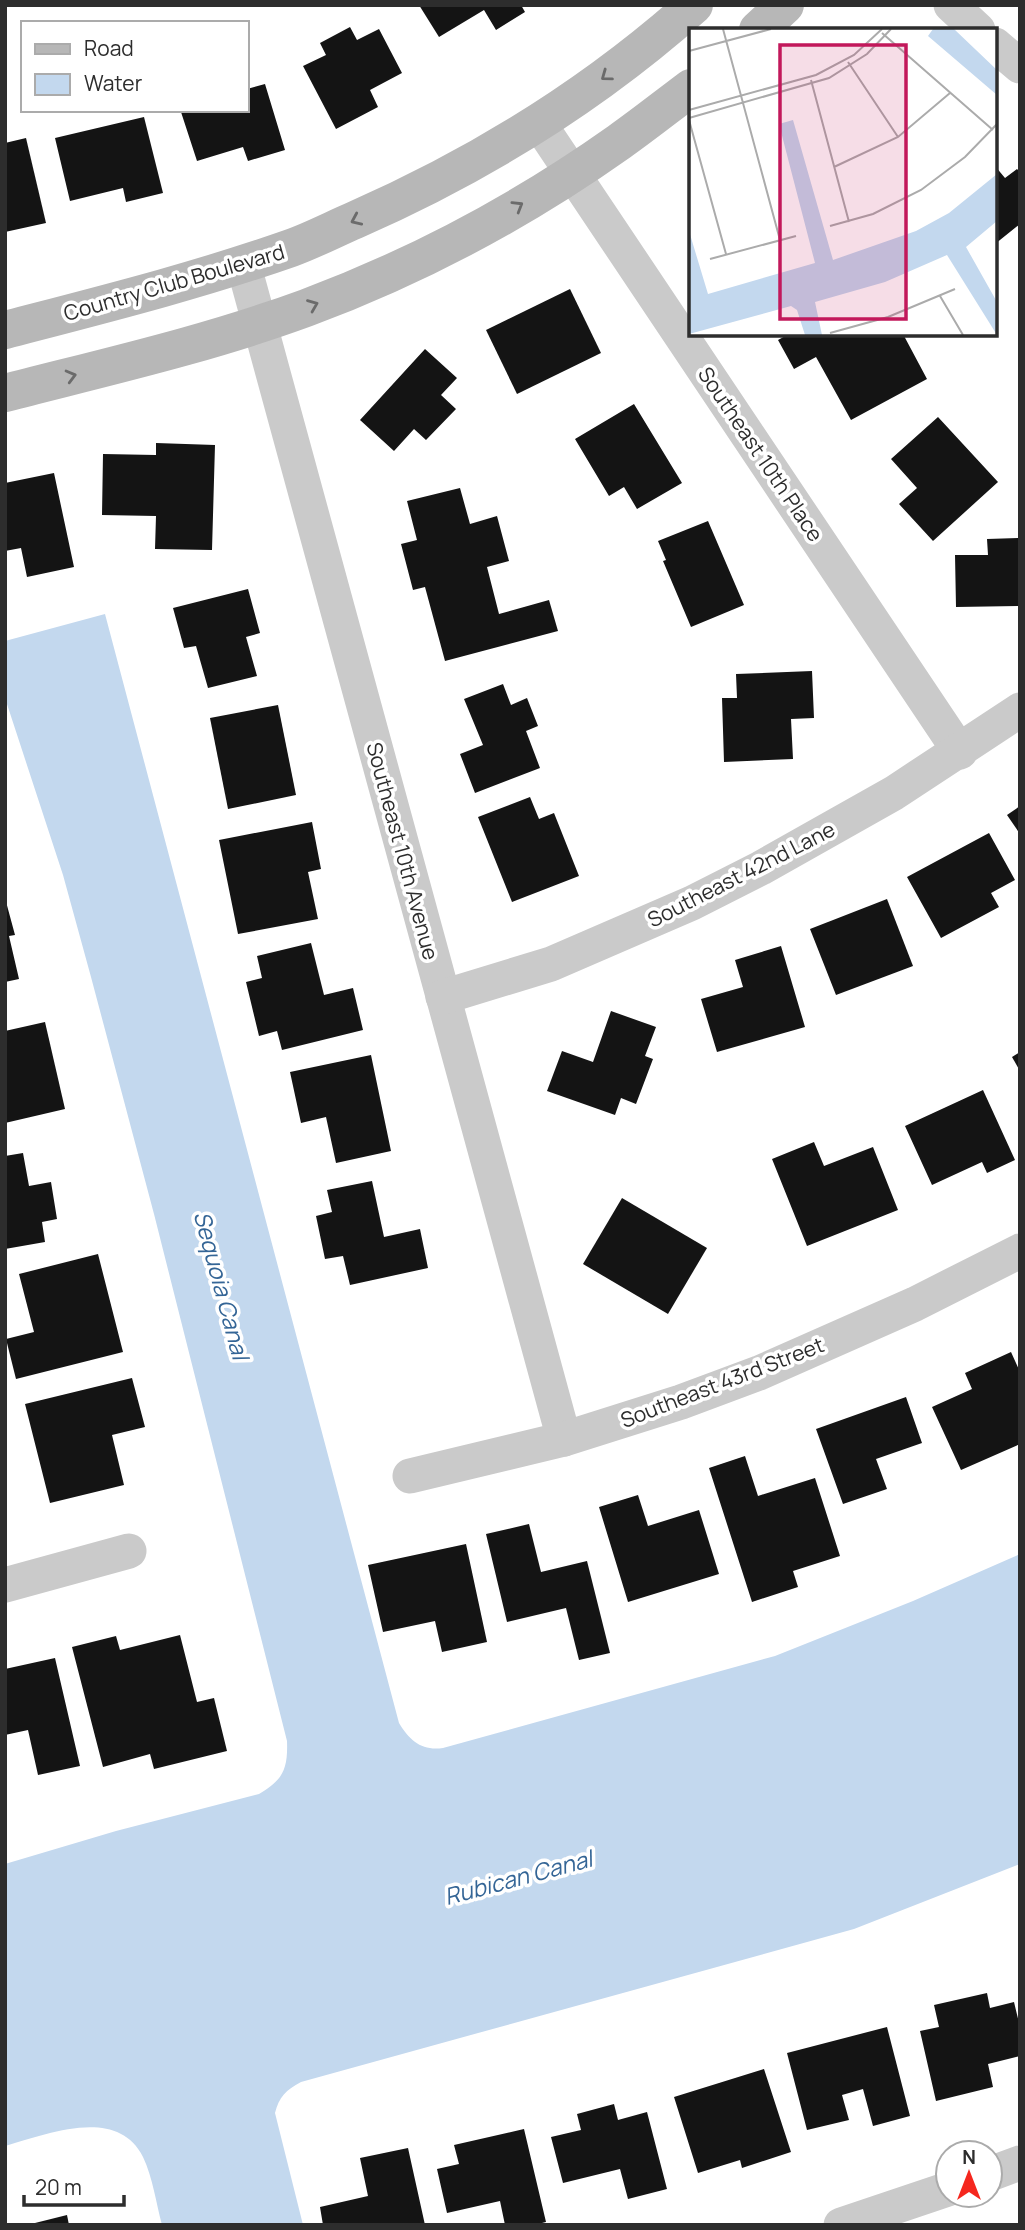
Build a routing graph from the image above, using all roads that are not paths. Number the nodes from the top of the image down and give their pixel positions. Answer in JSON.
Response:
{"nodes":[{"id":1,"x":694,"y":5,"type":"edge"},
{"id":2,"x":785,"y":5,"type":"edge"},
{"id":3,"x":950,"y":5,"type":"edge"},
{"id":4,"x":760,"y":28,"type":"edge"},
{"id":5,"x":976,"y":28,"type":"edge"},
{"id":6,"x":997,"y":47,"type":"edge"},
{"id":7,"x":1020,"y":66,"type":"edge"},
{"id":8,"x":689,"y":90,"type":"edge"},
{"id":9,"x":538,"y":122,"type":"junction"},
{"id":10,"x":573,"y":173,"type":"junction"},
{"id":11,"x":243,"y":263,"type":"junction"},
{"id":12,"x":259,"y":324,"type":"junction"},
{"id":13,"x":5,"y":330,"type":"edge"},
{"id":14,"x":5,"y":393,"type":"edge"},
{"id":15,"x":1020,"y":710,"type":"edge"},
{"id":16,"x":960,"y":752,"type":"junction"},
{"id":17,"x":443,"y":997,"type":"junction"},
{"id":18,"x":1020,"y":1251,"type":"edge"},
{"id":19,"x":564,"y":1439,"type":"junction"},
{"id":20,"x":410,"y":1476,"type":"dead end"},
{"id":21,"x":130,"y":1551,"type":"dead end"},
{"id":22,"x":5,"y":1585,"type":"edge"},
{"id":23,"x":934,"y":2194,"type":"edge"},
{"id":24,"x":841,"y":2225,"type":"edge"}],
"edges":[{"from":1,"to":9,"type":"main road","name":"Country Club Boulevard","one_way":true},
{"from":2,"to":4,"type":"main road"},
{"from":3,"to":5,"type":"street"},
{"from":6,"to":7,"type":"street"},
{"from":8,"to":10,"type":"main road"},
{"from":9,"to":10,"type":"street","name":"Southeast 10th Place"},
{"from":9,"to":11,"type":"main road","name":"Country Club Boulevard","one_way":true},
{"from":12,"to":10,"type":"main road","one_way":true},
{"from":10,"to":16,"type":"street","name":"Southeast 10th Place"},
{"from":11,"to":12,"type":"street","name":"Southeast 10th Avenue"},
{"from":11,"to":13,"type":"main road","name":"Country Club Boulevard"},
{"from":14,"to":12,"type":"main road","one_way":true},
{"from":12,"to":17,"type":"street","name":"Southeast 10th Avenue"},
{"from":15,"to":16,"type":"street","name":"Southeast 42nd Lane"},
{"from":16,"to":17,"type":"street","name":"Southeast 42nd Lane"},
{"from":17,"to":19,"type":"street","name":"Southeast 10th Avenue"},
{"from":18,"to":19,"type":"street","name":"Southeast 43rd Street"},
{"from":19,"to":20,"type":"street","name":"Southeast 43rd Street"},
{"from":21,"to":22,"type":"street"},
{"from":23,"to":24,"type":"street"}]}
